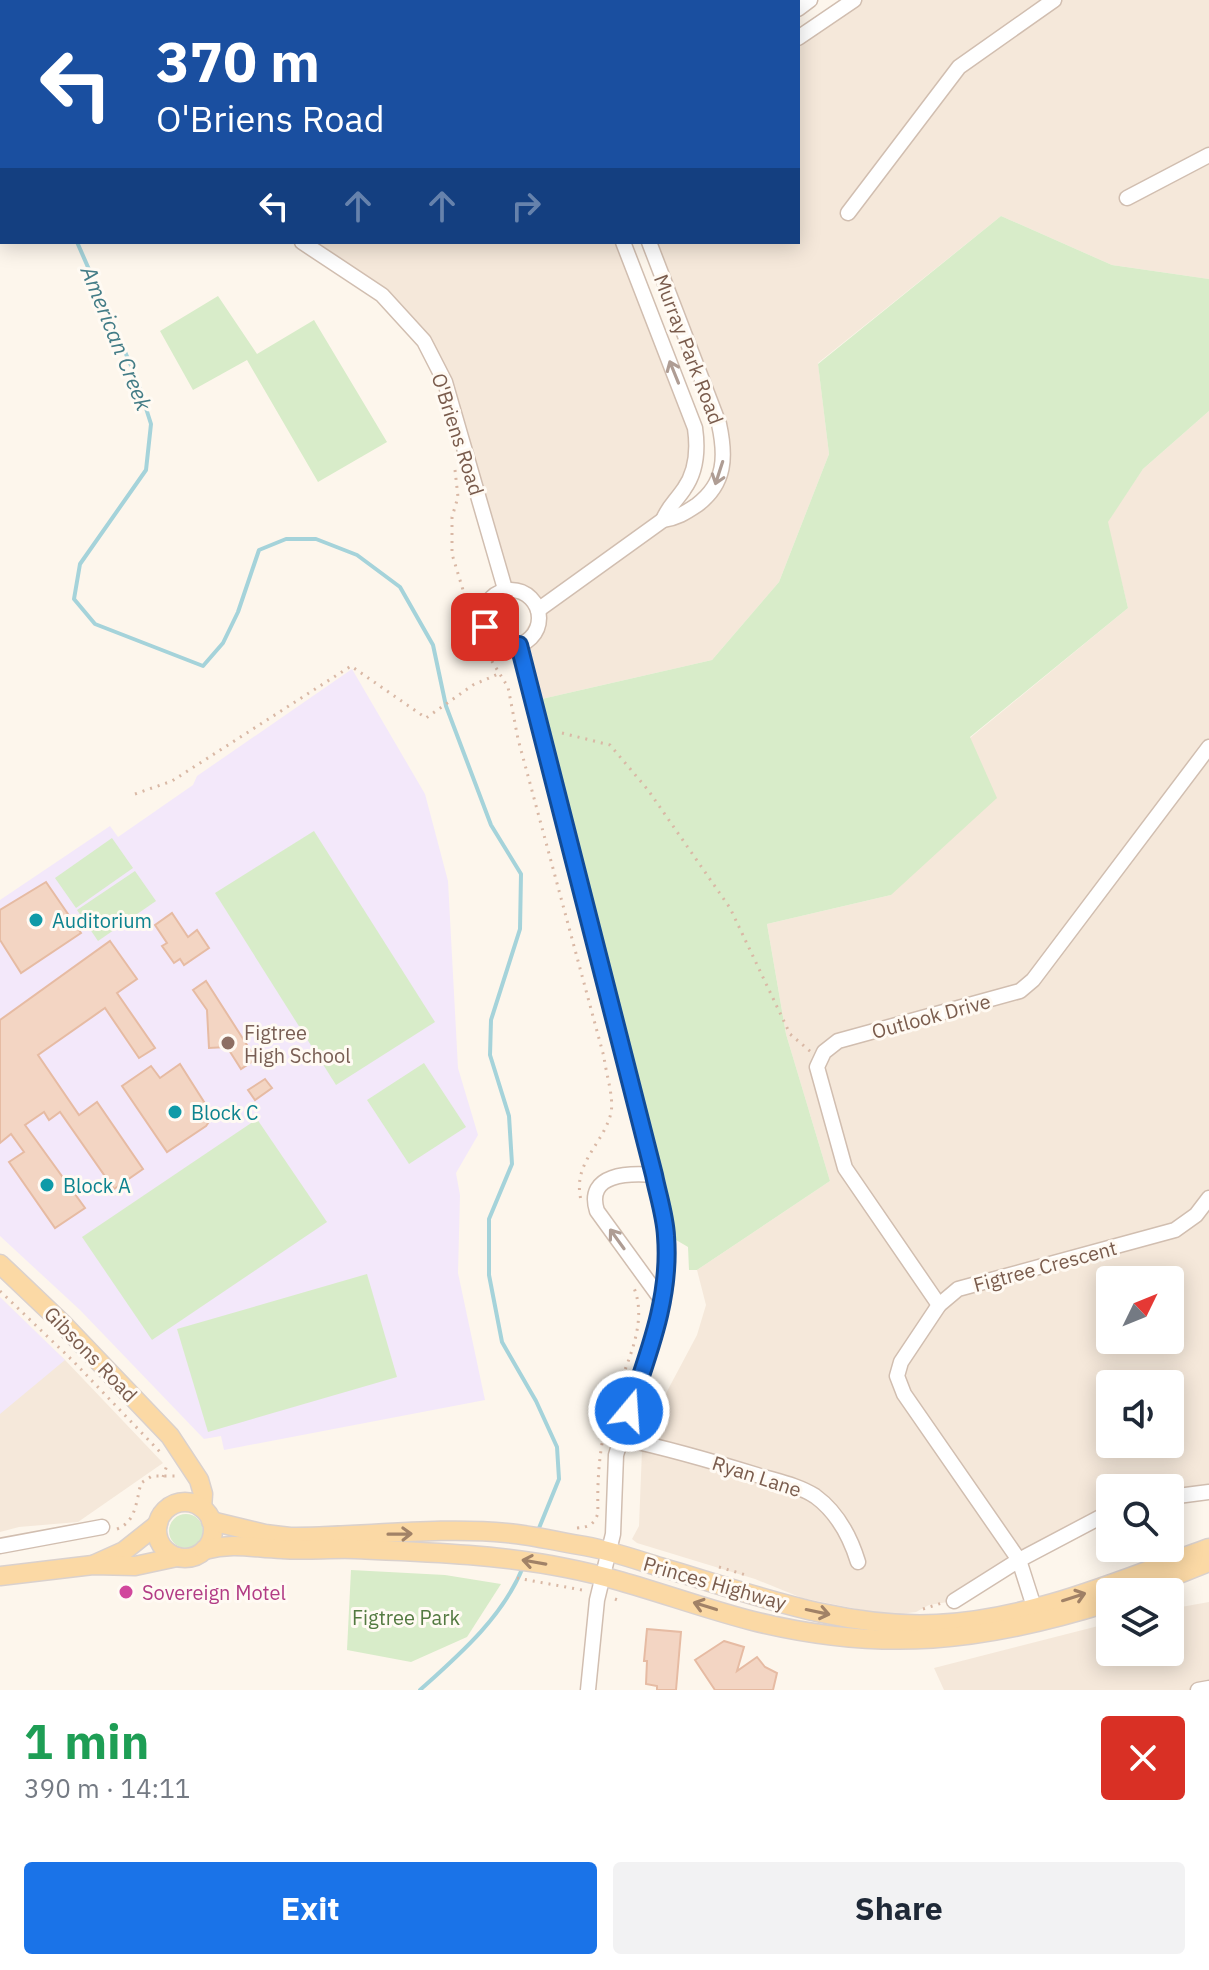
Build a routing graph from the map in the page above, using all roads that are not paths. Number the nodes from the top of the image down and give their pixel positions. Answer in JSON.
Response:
{"nodes":[{"id":1,"x":854,"y":0,"type":"edge"},
{"id":2,"x":1054,"y":0,"type":"edge"},
{"id":3,"x":800,"y":37,"type":"edge"},
{"id":4,"x":1209,"y":155,"type":"edge"},
{"id":5,"x":1127,"y":198,"type":"dead end"},
{"id":6,"x":848,"y":213,"type":"dead end"},
{"id":7,"x":305,"y":244,"type":"edge"},
{"id":8,"x":624,"y":244,"type":"edge"},
{"id":9,"x":650,"y":244,"type":"edge"},
{"id":10,"x":663,"y":520,"type":"junction"},
{"id":11,"x":505,"y":589,"type":"junction"},
{"id":12,"x":538,"y":610,"type":"junction"},
{"id":13,"x":519,"y":645,"type":"junction"},
{"id":14,"x":1209,"y":747,"type":"edge"},
{"id":15,"x":654,"y":1175,"type":"junction"},
{"id":16,"x":1209,"y":1198,"type":"edge"},
{"id":17,"x":0,"y":1264,"type":"edge"},
{"id":18,"x":663,"y":1302,"type":"junction"},
{"id":19,"x":939,"y":1305,"type":"junction"},
{"id":20,"x":620,"y":1438,"type":"junction"},
{"id":21,"x":179,"y":1447,"type":"junction"},
{"id":22,"x":1209,"y":1492,"type":"edge"},
{"id":23,"x":1184,"y":1495,"type":"edge"},
{"id":24,"x":174,"y":1504,"type":"junction"},
{"id":25,"x":207,"y":1514,"type":"junction"},
{"id":26,"x":1096,"y":1519,"type":"edge"},
{"id":27,"x":158,"y":1524,"type":"junction"},
{"id":28,"x":102,"y":1527,"type":"road end"},
{"id":29,"x":0,"y":1546,"type":"edge"},
{"id":30,"x":1209,"y":1548,"type":"edge"},
{"id":31,"x":204,"y":1550,"type":"junction"},
{"id":32,"x":608,"y":1552,"type":"junction"},
{"id":33,"x":177,"y":1557,"type":"junction"},
{"id":34,"x":1019,"y":1560,"type":"junction"},
{"id":35,"x":858,"y":1562,"type":"dead end"},
{"id":36,"x":1209,"y":1562,"type":"edge"},
{"id":37,"x":93,"y":1565,"type":"junction"},
{"id":38,"x":0,"y":1576,"type":"edge"},
{"id":39,"x":602,"y":1577,"type":"junction"},
{"id":40,"x":1169,"y":1578,"type":"edge"},
{"id":41,"x":954,"y":1601,"type":"road end"},
{"id":42,"x":1096,"y":1606,"type":"edge"},
{"id":43,"x":1035,"y":1610,"type":"junction"},
{"id":44,"x":1209,"y":1688,"type":"edge"},
{"id":45,"x":588,"y":1690,"type":"edge"},
{"id":46,"x":1198,"y":1690,"type":"edge"}],
"edges":[{"from":1,"to":3,"type":"street"},
{"from":2,"to":6,"type":"street"},
{"from":4,"to":5,"type":"street"},
{"from":7,"to":11,"type":"street","name":"O'Briens Road"},
{"from":10,"to":8,"type":"street","name":"Murray Park Road","one_way":true},
{"from":9,"to":10,"type":"street","name":"Murray Park Road","one_way":true},
{"from":10,"to":12,"type":"street","name":"Murray Park Road"},
{"from":11,"to":12,"type":"street"},
{"from":11,"to":13,"type":"street"},
{"from":12,"to":13,"type":"street"},
{"from":13,"to":15,"type":"street"},
{"from":14,"to":19,"type":"street","name":"Outlook Drive"},
{"from":15,"to":18,"type":"street"},
{"from":18,"to":15,"type":"street","one_way":true},
{"from":16,"to":19,"type":"street","name":"Figtree Crescent"},
{"from":17,"to":21,"type":"main road","name":"Gibsons Road"},
{"from":18,"to":20,"type":"street"},
{"from":19,"to":34,"type":"street","name":"Figtree Crescent"},
{"from":20,"to":32,"type":"street"},
{"from":20,"to":35,"type":"street","name":"Ryan Lane"},
{"from":21,"to":24,"type":"main road"},
{"from":21,"to":25,"type":"main road","name":"Gibsons Road"},
{"from":22,"to":23,"type":"street"},
{"from":24,"to":25,"type":"main road"},
{"from":24,"to":27,"type":"main road"},
{"from":25,"to":31,"type":"main road"},
{"from":25,"to":32,"type":"main road","name":"Princes Highway","one_way":true},
{"from":26,"to":34,"type":"street"},
{"from":27,"to":33,"type":"main road"},
{"from":27,"to":37,"type":"main road"},
{"from":28,"to":29,"type":"street"},
{"from":43,"to":30,"type":"main road","name":"Princes Highway","one_way":true},
{"from":31,"to":33,"type":"main road"},
{"from":39,"to":31,"type":"main road","name":"Princes Highway","one_way":true},
{"from":32,"to":39,"type":"street"},
{"from":32,"to":43,"type":"main road","name":"Princes Highway","one_way":true},
{"from":33,"to":37,"type":"main road"},
{"from":34,"to":41,"type":"street"},
{"from":34,"to":43,"type":"street","name":"Figtree Crescent"},
{"from":36,"to":40,"type":"main road"},
{"from":37,"to":38,"type":"main road"},
{"from":42,"to":39,"type":"main road","name":"Princes Highway","one_way":true},
{"from":39,"to":45,"type":"street"},
{"from":44,"to":46,"type":"street"}]}
